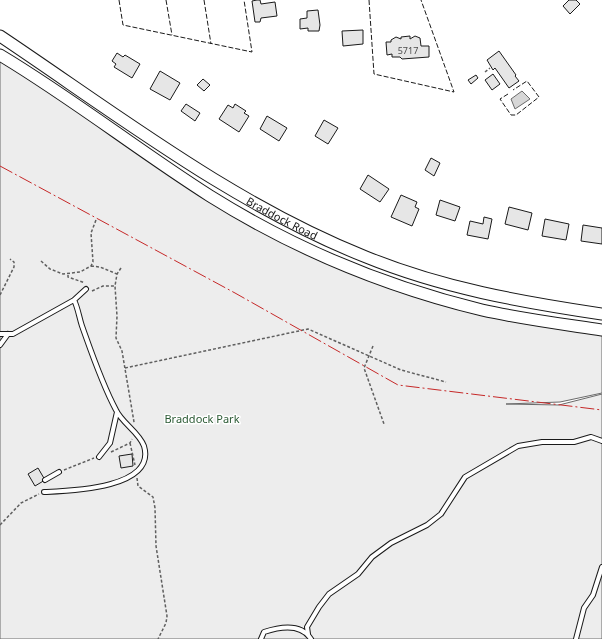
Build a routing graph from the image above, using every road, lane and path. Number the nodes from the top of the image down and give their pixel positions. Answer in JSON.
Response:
{"nodes":[{"id":1,"x":0,"y":36,"type":"edge"},
{"id":2,"x":0,"y":55,"type":"edge"},
{"id":3,"x":490,"y":68,"type":"dead end"},
{"id":4,"x":485,"y":72,"type":"dead end"},
{"id":5,"x":96,"y":220,"type":"dead end"},
{"id":6,"x":10,"y":259,"type":"dead end"},
{"id":7,"x":41,"y":261,"type":"dead end"},
{"id":8,"x":91,"y":266,"type":"junction"},
{"id":9,"x":121,"y":268,"type":"dead end"},
{"id":10,"x":68,"y":274,"type":"junction"},
{"id":11,"x":117,"y":274,"type":"junction"},
{"id":12,"x":115,"y":286,"type":"junction"},
{"id":13,"x":87,"y":287,"type":"joint"},
{"id":14,"x":89,"y":293,"type":"dead end"},
{"id":15,"x":0,"y":295,"type":"edge"},
{"id":16,"x":74,"y":300,"type":"junction"},
{"id":17,"x":602,"y":314,"type":"edge"},
{"id":18,"x":602,"y":330,"type":"edge"},
{"id":19,"x":0,"y":334,"type":"edge"},
{"id":20,"x":8,"y":334,"type":"junction"},
{"id":21,"x":0,"y":345,"type":"edge"},
{"id":22,"x":373,"y":346,"type":"dead end"},
{"id":23,"x":369,"y":356,"type":"junction"},
{"id":24,"x":125,"y":368,"type":"junction"},
{"id":25,"x":446,"y":382,"type":"dead end"},
{"id":26,"x":117,"y":412,"type":"junction"},
{"id":27,"x":384,"y":424,"type":"dead end"},
{"id":28,"x":135,"y":432,"type":"junction"},
{"id":29,"x":602,"y":440,"type":"edge"},
{"id":30,"x":130,"y":443,"type":"junction"},
{"id":31,"x":99,"y":457,"type":"junction"},
{"id":32,"x":136,"y":471,"type":"junction"},
{"id":33,"x":59,"y":472,"type":"joint"},
{"id":34,"x":45,"y":480,"type":"dead end"},
{"id":35,"x":44,"y":492,"type":"joint"},
{"id":36,"x":0,"y":525,"type":"edge"},
{"id":37,"x":602,"y":567,"type":"edge"},
{"id":38,"x":308,"y":634,"type":"junction"},
{"id":39,"x":158,"y":639,"type":"edge"},
{"id":40,"x":260,"y":639,"type":"edge"},
{"id":41,"x":311,"y":639,"type":"edge"},
{"id":42,"x":576,"y":639,"type":"edge"}],
"edges":[{"from":1,"to":17,"type":"main road","name":"Braddock Road"},
{"from":2,"to":18,"type":"main road","name":"Braddock Road"},
{"from":3,"to":4,"type":"path"},
{"from":5,"to":8,"type":"path"},
{"from":6,"to":15,"type":"path"},
{"from":7,"to":10,"type":"path"},
{"from":8,"to":10,"type":"path"},
{"from":8,"to":11,"type":"path"},
{"from":9,"to":11,"type":"path"},
{"from":10,"to":13,"type":"path"},
{"from":11,"to":12,"type":"path"},
{"from":12,"to":14,"type":"path"},
{"from":12,"to":24,"type":"path"},
{"from":13,"to":16,"type":"lane"},
{"from":16,"to":20,"type":"lane"},
{"from":16,"to":26,"type":"lane"},
{"from":19,"to":20,"type":"lane"},
{"from":20,"to":21,"type":"lane"},
{"from":22,"to":23,"type":"path"},
{"from":23,"to":24,"type":"path"},
{"from":23,"to":25,"type":"path"},
{"from":23,"to":27,"type":"path"},
{"from":24,"to":28,"type":"path"},
{"from":26,"to":28,"type":"lane"},
{"from":26,"to":31,"type":"lane"},
{"from":28,"to":30,"type":"path"},
{"from":28,"to":32,"type":"lane"},
{"from":29,"to":38,"type":"lane"},
{"from":30,"to":31,"type":"path"},
{"from":30,"to":32,"type":"path"},
{"from":31,"to":33,"type":"path"},
{"from":32,"to":35,"type":"lane"},
{"from":32,"to":39,"type":"path"},
{"from":33,"to":34,"type":"lane"},
{"from":35,"to":36,"type":"path"},
{"from":37,"to":42,"type":"lane"},
{"from":38,"to":40,"type":"lane"},
{"from":38,"to":41,"type":"lane"}]}
